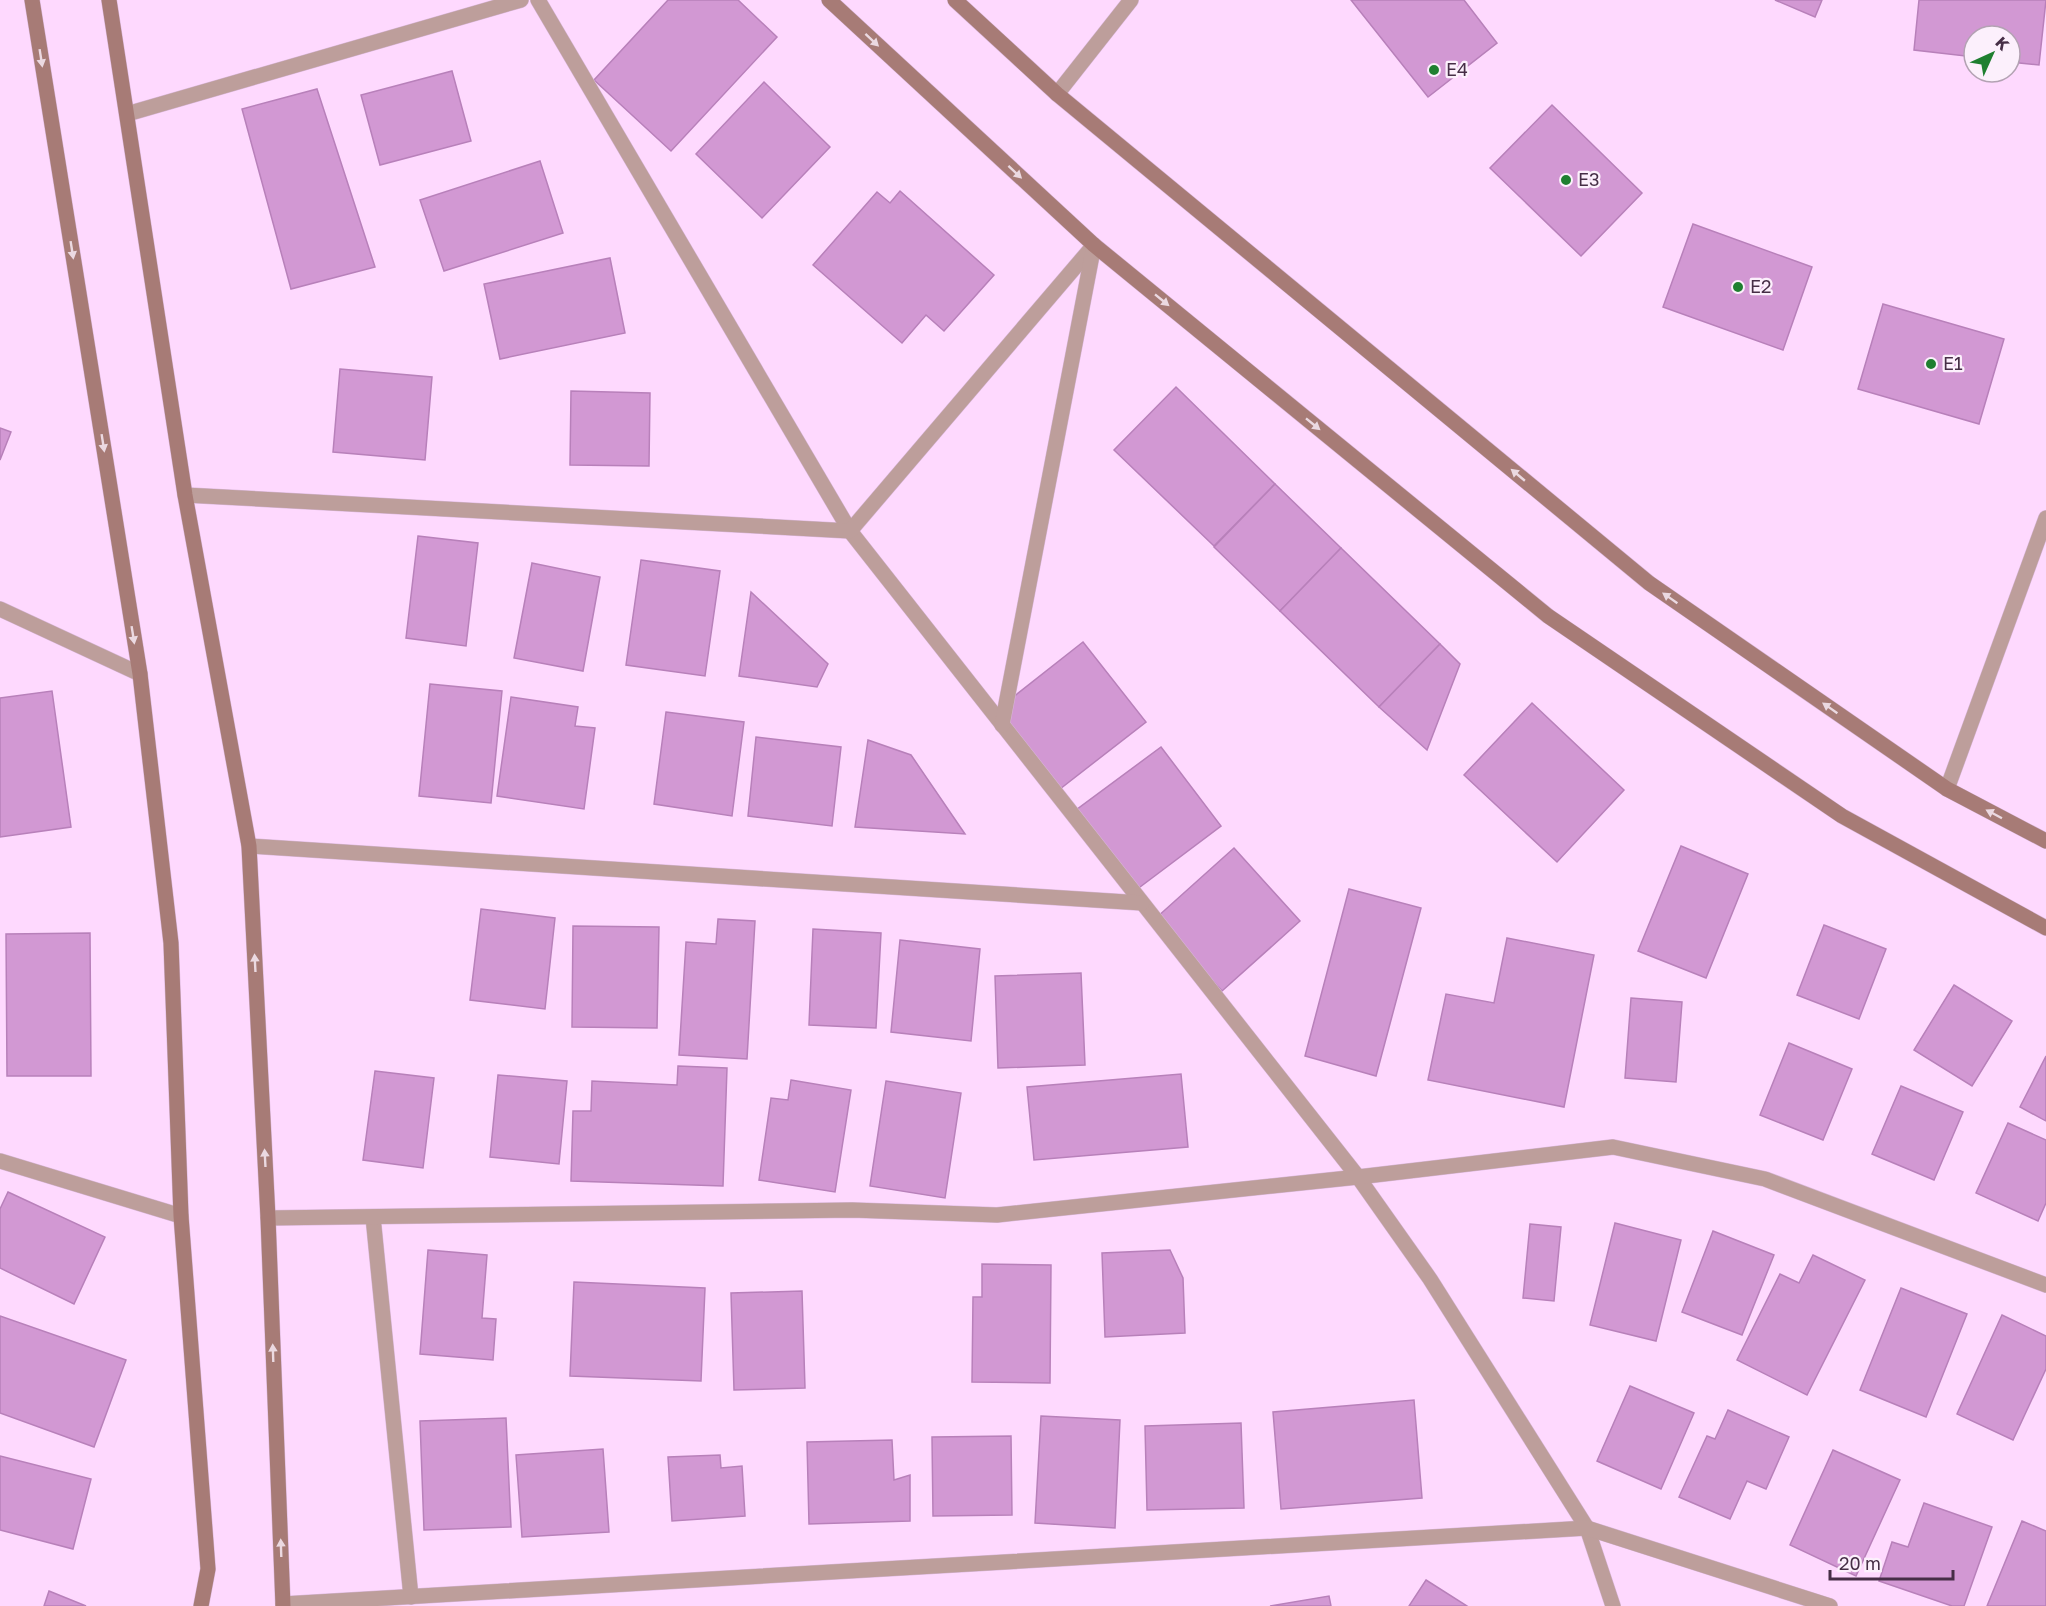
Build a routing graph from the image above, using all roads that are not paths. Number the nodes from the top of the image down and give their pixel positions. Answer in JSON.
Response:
{"nodes":[{"id":1,"x":32,"y":0,"type":"edge"},
{"id":2,"x":109,"y":0,"type":"edge"},
{"id":3,"x":521,"y":0,"type":"edge"},
{"id":4,"x":538,"y":0,"type":"edge"},
{"id":5,"x":829,"y":0,"type":"edge"},
{"id":6,"x":955,"y":0,"type":"edge"},
{"id":7,"x":1131,"y":0,"type":"edge"},
{"id":8,"x":1056,"y":94,"type":"junction"},
{"id":9,"x":127,"y":114,"type":"junction"},
{"id":10,"x":1094,"y":245,"type":"junction"},
{"id":11,"x":185,"y":495,"type":"junction"},
{"id":12,"x":2046,"y":518,"type":"edge"},
{"id":13,"x":850,"y":531,"type":"junction"},
{"id":14,"x":0,"y":609,"type":"edge"},
{"id":15,"x":140,"y":674,"type":"junction"},
{"id":16,"x":1002,"y":725,"type":"junction"},
{"id":17,"x":1947,"y":789,"type":"junction"},
{"id":18,"x":2046,"y":841,"type":"edge"},
{"id":19,"x":249,"y":846,"type":"junction"},
{"id":20,"x":1142,"y":903,"type":"junction"},
{"id":21,"x":2046,"y":928,"type":"edge"},
{"id":22,"x":0,"y":1161,"type":"edge"},
{"id":23,"x":1358,"y":1177,"type":"junction"},
{"id":24,"x":181,"y":1216,"type":"junction"},
{"id":25,"x":373,"y":1217,"type":"junction"},
{"id":26,"x":268,"y":1218,"type":"junction"},
{"id":27,"x":2046,"y":1285,"type":"edge"},
{"id":28,"x":1587,"y":1528,"type":"junction"},
{"id":29,"x":411,"y":1597,"type":"junction"},
{"id":30,"x":369,"y":1602,"type":"edge"},
{"id":31,"x":283,"y":1605,"type":"edge"},
{"id":32,"x":201,"y":1606,"type":"edge"},
{"id":33,"x":1613,"y":1606,"type":"edge"},
{"id":34,"x":1830,"y":1606,"type":"edge"}],
"edges":[{"from":1,"to":15,"type":"main road","one_way":true},
{"from":2,"to":9,"type":"main road"},
{"from":3,"to":9,"type":"street"},
{"from":4,"to":13,"type":"street"},
{"from":5,"to":10,"type":"main road","one_way":true},
{"from":6,"to":8,"type":"main road"},
{"from":7,"to":8,"type":"street"},
{"from":17,"to":8,"type":"main road","one_way":true},
{"from":9,"to":11,"type":"main road"},
{"from":10,"to":13,"type":"street"},
{"from":10,"to":16,"type":"street"},
{"from":10,"to":21,"type":"main road","one_way":true},
{"from":11,"to":13,"type":"street"},
{"from":11,"to":19,"type":"main road"},
{"from":12,"to":17,"type":"street"},
{"from":13,"to":16,"type":"street"},
{"from":14,"to":15,"type":"street"},
{"from":15,"to":24,"type":"main road"},
{"from":16,"to":20,"type":"street"},
{"from":18,"to":17,"type":"main road","one_way":true},
{"from":19,"to":20,"type":"street"},
{"from":26,"to":19,"type":"main road","one_way":true},
{"from":20,"to":23,"type":"street"},
{"from":22,"to":24,"type":"street"},
{"from":23,"to":25,"type":"street"},
{"from":23,"to":27,"type":"street"},
{"from":23,"to":28,"type":"street"},
{"from":24,"to":32,"type":"main road"},
{"from":25,"to":26,"type":"street"},
{"from":25,"to":29,"type":"street"},
{"from":31,"to":26,"type":"main road","one_way":true},
{"from":28,"to":29,"type":"street"},
{"from":28,"to":33,"type":"street"},
{"from":28,"to":34,"type":"street"},
{"from":29,"to":30,"type":"street"},
{"from":30,"to":31,"type":"street"}]}
